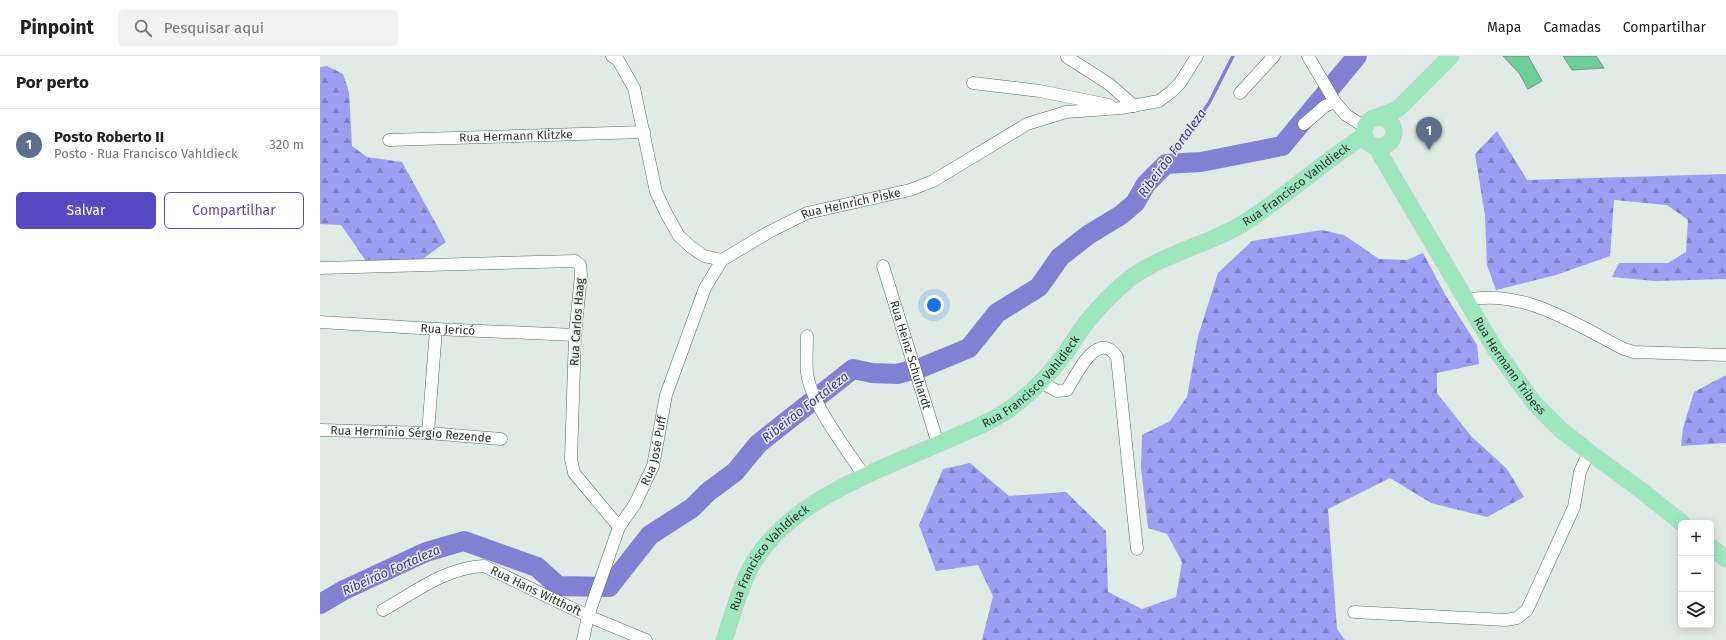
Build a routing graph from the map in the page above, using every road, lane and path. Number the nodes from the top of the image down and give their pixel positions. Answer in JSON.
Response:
{"nodes":[{"id":1,"x":612,"y":56,"type":"edge"},
{"id":2,"x":1197,"y":56,"type":"edge"},
{"id":3,"x":1274,"y":56,"type":"edge"},
{"id":4,"x":1308,"y":56,"type":"edge"},
{"id":5,"x":1451,"y":56,"type":"edge"},
{"id":6,"x":1067,"y":57,"type":"dead end"},
{"id":7,"x":973,"y":83,"type":"dead end"},
{"id":8,"x":1240,"y":93,"type":"dead end"},
{"id":9,"x":1335,"y":102,"type":"junction"},
{"id":10,"x":1134,"y":106,"type":"junction"},
{"id":11,"x":1121,"y":108,"type":"junction"},
{"id":12,"x":1398,"y":109,"type":"junction"},
{"id":13,"x":1378,"y":117,"type":"junction"},
{"id":14,"x":1304,"y":124,"type":"dead end"},
{"id":15,"x":644,"y":132,"type":"junction"},
{"id":16,"x":1364,"y":132,"type":"junction"},
{"id":17,"x":1387,"y":139,"type":"junction"},
{"id":18,"x":389,"y":140,"type":"dead end"},
{"id":19,"x":722,"y":260,"type":"junction"},
{"id":20,"x":884,"y":266,"type":"dead end"},
{"id":21,"x":320,"y":268,"type":"edge"},
{"id":22,"x":1466,"y":300,"type":"junction"},
{"id":23,"x":320,"y":322,"type":"edge"},
{"id":24,"x":436,"y":329,"type":"junction"},
{"id":25,"x":575,"y":335,"type":"junction"},
{"id":26,"x":807,"y":336,"type":"dead end"},
{"id":27,"x":1726,"y":355,"type":"edge"},
{"id":28,"x":1040,"y":382,"type":"junction"},
{"id":29,"x":320,"y":430,"type":"edge"},
{"id":30,"x":428,"y":433,"type":"junction"},
{"id":31,"x":501,"y":439,"type":"dead end"},
{"id":32,"x":938,"y":444,"type":"junction"},
{"id":33,"x":1589,"y":452,"type":"junction"},
{"id":34,"x":865,"y":477,"type":"junction"},
{"id":35,"x":1678,"y":520,"type":"edge"},
{"id":36,"x":619,"y":527,"type":"junction"},
{"id":37,"x":1137,"y":549,"type":"dead end"},
{"id":38,"x":1714,"y":549,"type":"edge"},
{"id":39,"x":1726,"y":559,"type":"edge"},
{"id":40,"x":383,"y":610,"type":"dead end"},
{"id":41,"x":1354,"y":612,"type":"dead end"},
{"id":42,"x":588,"y":616,"type":"junction"},
{"id":43,"x":583,"y":640,"type":"edge"},
{"id":44,"x":646,"y":640,"type":"edge"},
{"id":45,"x":724,"y":640,"type":"edge"}],
"edges":[{"from":1,"to":15,"type":"street"},
{"from":2,"to":10,"type":"street","name":"Rua Heinrich Piske"},
{"from":3,"to":8,"type":"street"},
{"from":4,"to":9,"type":"street"},
{"from":5,"to":12,"type":"main road","name":"Rua Francisco Vahldieck"},
{"from":6,"to":10,"type":"street"},
{"from":7,"to":11,"type":"street"},
{"from":9,"to":14,"type":"street"},
{"from":9,"to":16,"type":"street"},
{"from":10,"to":11,"type":"street","name":"Rua Heinrich Piske"},
{"from":11,"to":19,"type":"street","name":"Rua Heinrich Piske"},
{"from":12,"to":13,"type":"main road","name":"Rua Francisco Vahldieck"},
{"from":12,"to":17,"type":"main road"},
{"from":13,"to":16,"type":"main road","name":"Rua Francisco Vahldieck"},
{"from":13,"to":17,"type":"main road"},
{"from":15,"to":18,"type":"street","name":"Rua Hermann Klitzke"},
{"from":15,"to":19,"type":"street"},
{"from":16,"to":17,"type":"main road","name":"Rua Francisco Vahldieck"},
{"from":16,"to":28,"type":"main road","name":"Rua Francisco Vahldieck"},
{"from":17,"to":22,"type":"main road","name":"Rua Hermann Tribess"},
{"from":19,"to":36,"type":"street","name":"Rua José Puff"},
{"from":20,"to":32,"type":"street","name":"Rua Heinz Schuhardt"},
{"from":21,"to":25,"type":"street","name":"Rua Carlos Haag"},
{"from":22,"to":27,"type":"street"},
{"from":22,"to":33,"type":"main road","name":"Rua Hermann Tribess"},
{"from":23,"to":24,"type":"street","name":"Rua Jericó"},
{"from":24,"to":25,"type":"street","name":"Rua Jericó"},
{"from":24,"to":30,"type":"street"},
{"from":25,"to":36,"type":"street","name":"Rua Carlos Haag"},
{"from":26,"to":34,"type":"street"},
{"from":28,"to":32,"type":"main road","name":"Rua Francisco Vahldieck"},
{"from":28,"to":37,"type":"street"},
{"from":29,"to":30,"type":"street","name":"Rua Hermínio Sérgio Rezende"},
{"from":30,"to":31,"type":"street","name":"Rua Hermínio Sérgio Rezende"},
{"from":32,"to":34,"type":"main road","name":"Rua Francisco Vahldieck"},
{"from":33,"to":35,"type":"main road","name":"Rua Hermann Tribess"},
{"from":33,"to":41,"type":"street"},
{"from":34,"to":45,"type":"main road","name":"Rua Francisco Vahldieck"},
{"from":36,"to":42,"type":"street","name":"Rua José Puff"},
{"from":38,"to":39,"type":"main road"},
{"from":40,"to":42,"type":"street","name":"Rua Hans Witthoft"},
{"from":42,"to":43,"type":"street","name":"Rua José Puff"},
{"from":42,"to":44,"type":"street","name":"Rua Hans Witthoft"}]}
